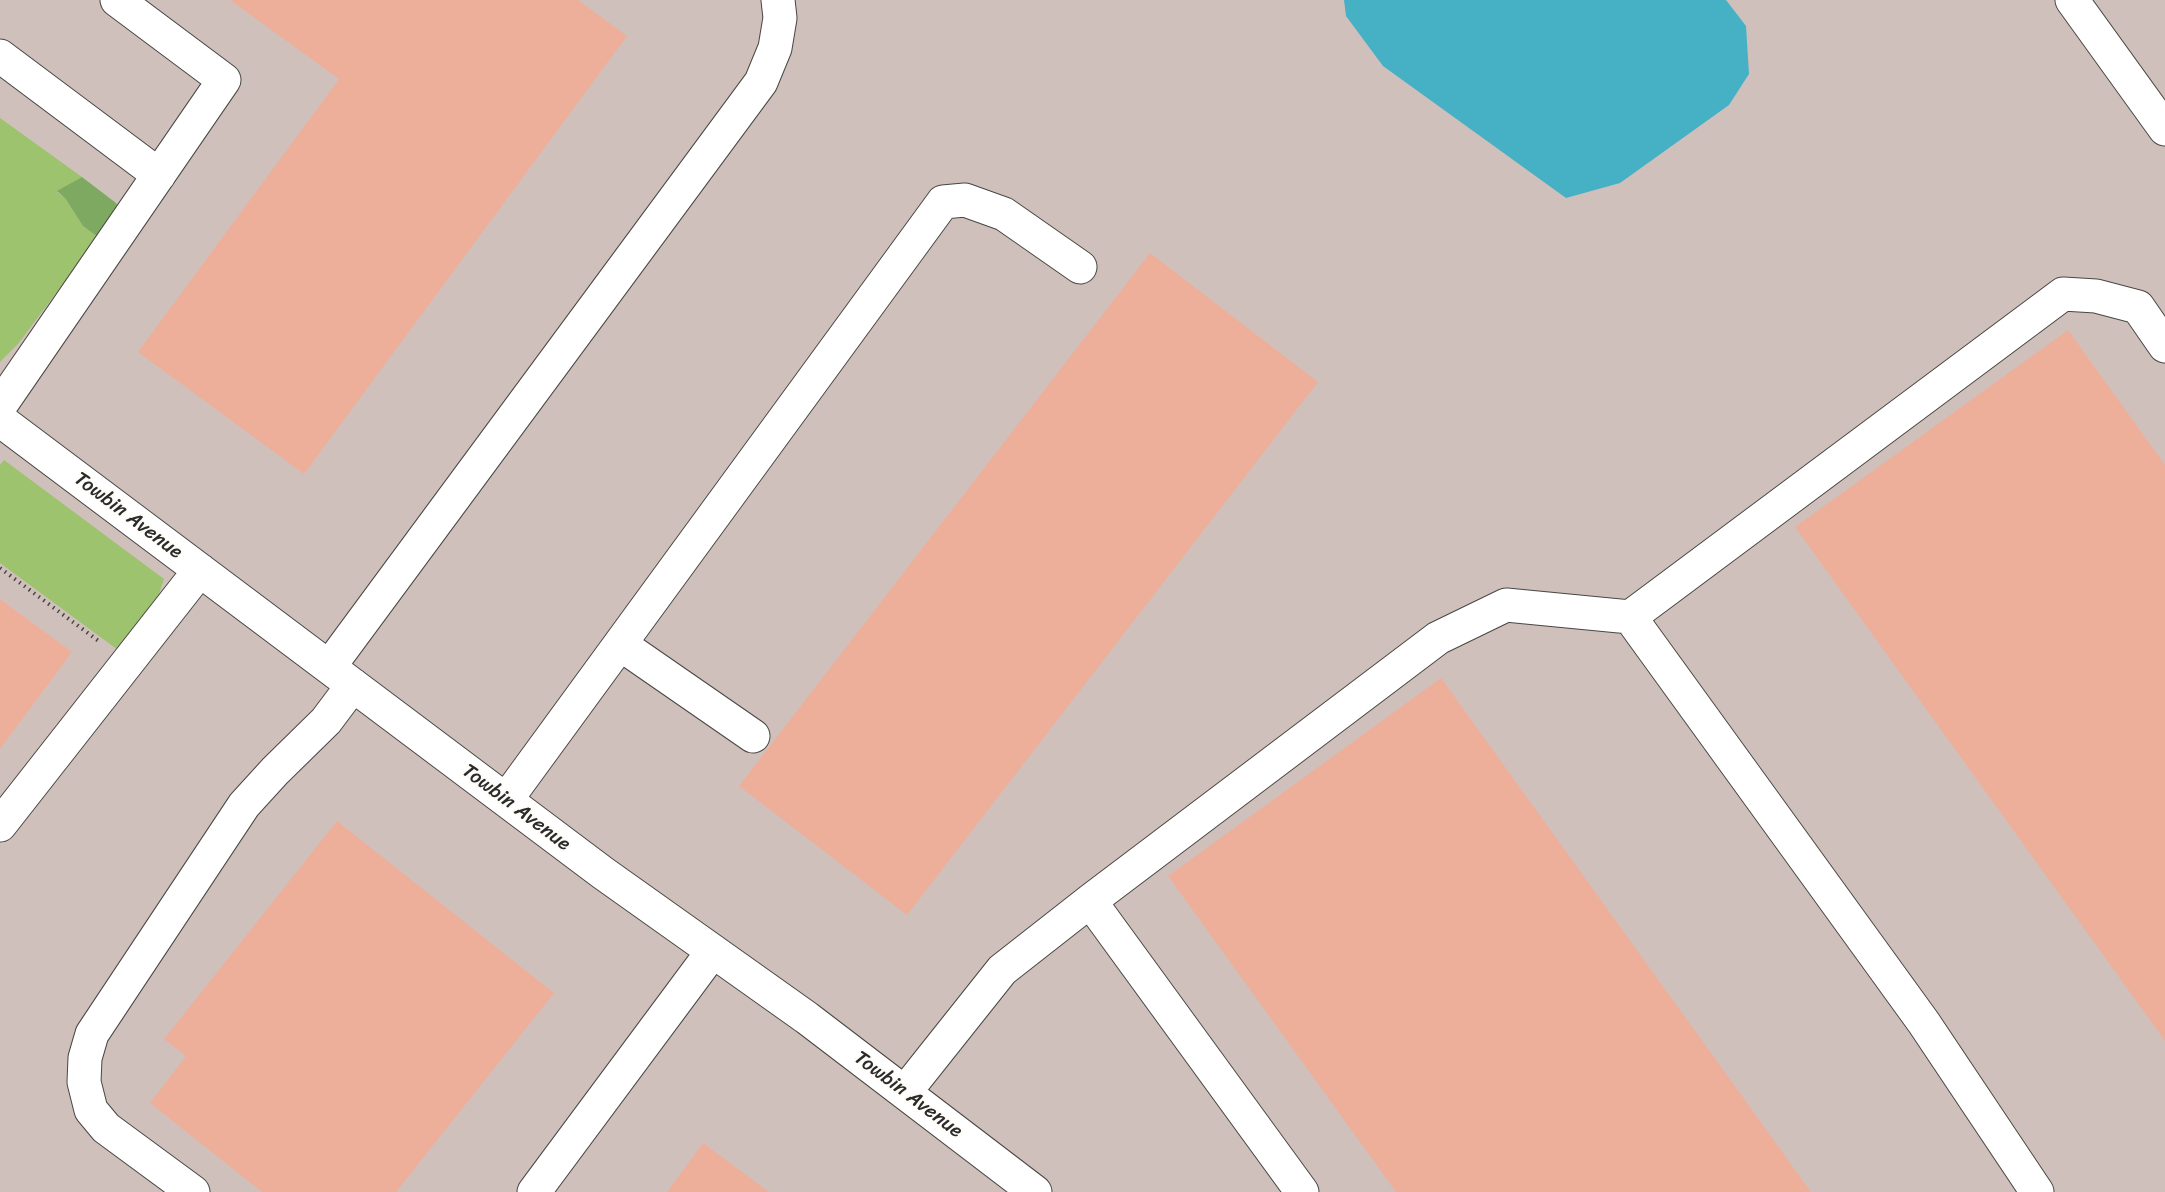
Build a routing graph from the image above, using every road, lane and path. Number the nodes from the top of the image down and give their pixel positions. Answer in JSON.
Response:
{"nodes":[{"id":1,"x":117,"y":0,"type":"edge"},
{"id":2,"x":778,"y":0,"type":"edge"},
{"id":3,"x":2072,"y":0,"type":"edge"},
{"id":4,"x":0,"y":56,"type":"edge"},
{"id":5,"x":2165,"y":129,"type":"edge"},
{"id":6,"x":159,"y":175,"type":"junction"},
{"id":7,"x":1080,"y":267,"type":"dead end"},
{"id":8,"x":2165,"y":346,"type":"edge"},
{"id":9,"x":0,"y":406,"type":"edge"},
{"id":10,"x":0,"y":420,"type":"edge"},
{"id":11,"x":0,"y":568,"type":"edge"},
{"id":12,"x":200,"y":570,"type":"junction"},
{"id":13,"x":1630,"y":617,"type":"junction"},
{"id":14,"x":620,"y":644,"type":"junction"},
{"id":15,"x":127,"y":662,"type":"junction"},
{"id":16,"x":341,"y":676,"type":"junction"},
{"id":17,"x":753,"y":736,"type":"dead end"},
{"id":18,"x":506,"y":800,"type":"junction"},
{"id":19,"x":0,"y":825,"type":"edge"},
{"id":20,"x":1090,"y":901,"type":"junction"},
{"id":21,"x":713,"y":951,"type":"junction"},
{"id":22,"x":905,"y":1092,"type":"junction"},
{"id":23,"x":193,"y":1192,"type":"edge"},
{"id":24,"x":534,"y":1192,"type":"edge"},
{"id":25,"x":1035,"y":1192,"type":"edge"},
{"id":26,"x":1302,"y":1192,"type":"edge"},
{"id":27,"x":2037,"y":1192,"type":"edge"}],
"edges":[{"from":1,"to":6,"type":"street"},
{"from":2,"to":16,"type":"street"},
{"from":3,"to":5,"type":"street"},
{"from":4,"to":6,"type":"street"},
{"from":6,"to":9,"type":"street"},
{"from":7,"to":14,"type":"street"},
{"from":8,"to":13,"type":"street"},
{"from":10,"to":12,"type":"street","name":"Towbin Avenue"},
{"from":11,"to":15,"type":"path"},
{"from":12,"to":15,"type":"street"},
{"from":12,"to":16,"type":"street","name":"Towbin Avenue"},
{"from":13,"to":20,"type":"street"},
{"from":13,"to":27,"type":"street"},
{"from":14,"to":17,"type":"street"},
{"from":14,"to":18,"type":"street"},
{"from":15,"to":19,"type":"street"},
{"from":16,"to":18,"type":"street","name":"Towbin Avenue"},
{"from":16,"to":23,"type":"street"},
{"from":18,"to":21,"type":"street","name":"Towbin Avenue"},
{"from":20,"to":22,"type":"street"},
{"from":20,"to":26,"type":"street"},
{"from":21,"to":22,"type":"street","name":"Towbin Avenue"},
{"from":21,"to":24,"type":"street"},
{"from":22,"to":25,"type":"street","name":"Towbin Avenue"}]}
